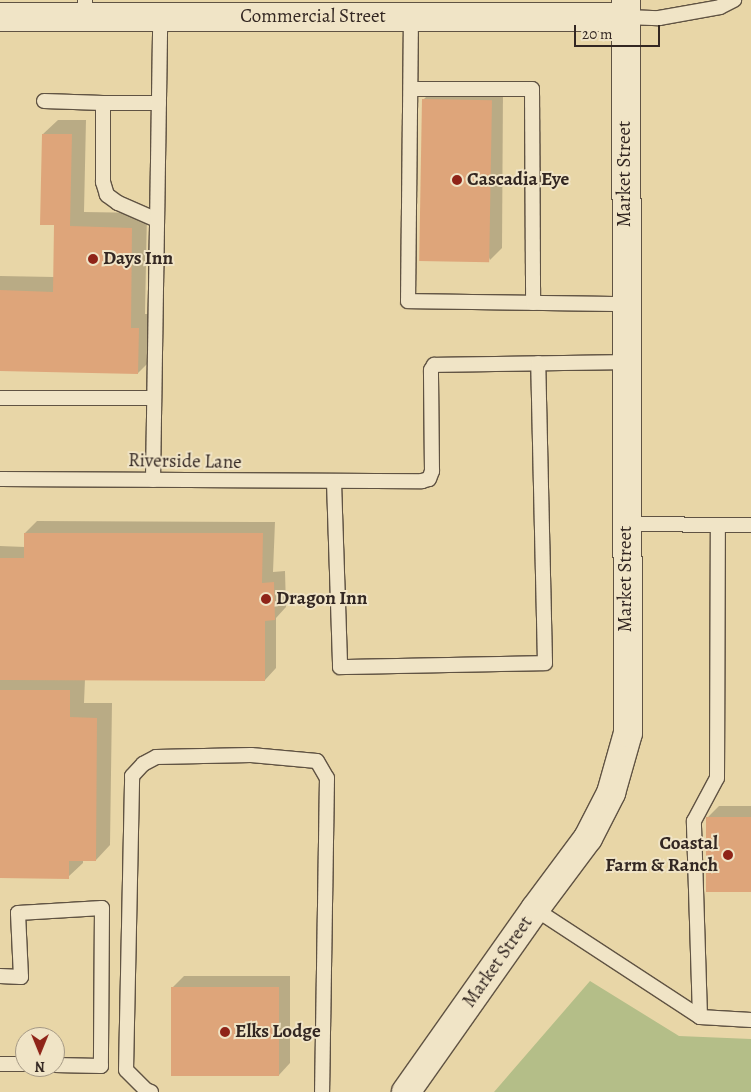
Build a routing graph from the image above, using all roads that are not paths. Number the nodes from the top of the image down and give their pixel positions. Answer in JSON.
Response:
{"nodes":[{"id":1,"x":734,"y":0,"type":"edge"},
{"id":2,"x":626,"y":8,"type":"edge"},
{"id":3,"x":85,"y":9,"type":"edge"},
{"id":4,"x":411,"y":16,"type":"junction"},
{"id":5,"x":0,"y":18,"type":"edge"},
{"id":6,"x":160,"y":18,"type":"junction"},
{"id":7,"x":411,"y":88,"type":"junction"},
{"id":8,"x":44,"y":101,"type":"dead end"},
{"id":9,"x":104,"y":103,"type":"junction"},
{"id":10,"x":159,"y":103,"type":"junction"},
{"id":11,"x":157,"y":220,"type":"junction"},
{"id":12,"x":533,"y":303,"type":"junction"},
{"id":13,"x":625,"y":304,"type":"junction"},
{"id":14,"x":625,"y":362,"type":"junction"},
{"id":15,"x":538,"y":363,"type":"junction"},
{"id":16,"x":0,"y":398,"type":"edge"},
{"id":17,"x":154,"y":398,"type":"junction"},
{"id":18,"x":0,"y":479,"type":"edge"},
{"id":19,"x":153,"y":480,"type":"junction"},
{"id":20,"x":334,"y":482,"type":"junction"},
{"id":21,"x":626,"y":524,"type":"junction"},
{"id":22,"x":718,"y":525,"type":"junction"},
{"id":23,"x":751,"y":525,"type":"edge"},
{"id":24,"x":535,"y":909,"type":"junction"},
{"id":25,"x":0,"y":976,"type":"edge"},
{"id":26,"x":700,"y":1017,"type":"junction"},
{"id":27,"x":751,"y":1020,"type":"edge"},
{"id":28,"x":0,"y":1064,"type":"edge"},
{"id":29,"x":15,"y":1064,"type":"edge"},
{"id":30,"x":65,"y":1065,"type":"edge"},
{"id":31,"x":151,"y":1092,"type":"edge"},
{"id":32,"x":322,"y":1092,"type":"edge"},
{"id":33,"x":406,"y":1092,"type":"edge"}],
"edges":[{"from":1,"to":2,"type":"lane"},
{"from":2,"to":4,"type":"street","name":"Commercial Street"},
{"from":2,"to":13,"type":"street","name":"Market Street"},
{"from":3,"to":5,"type":"street","name":"Commercial Street"},
{"from":3,"to":6,"type":"street","name":"Commercial Street"},
{"from":4,"to":6,"type":"street","name":"Commercial Street"},
{"from":4,"to":7,"type":"lane"},
{"from":6,"to":10,"type":"lane"},
{"from":7,"to":12,"type":"lane"},
{"from":7,"to":12,"type":"lane"},
{"from":8,"to":9,"type":"lane"},
{"from":9,"to":10,"type":"lane"},
{"from":9,"to":11,"type":"lane"},
{"from":10,"to":11,"type":"lane"},
{"from":11,"to":17,"type":"lane"},
{"from":12,"to":13,"type":"lane"},
{"from":13,"to":14,"type":"street","name":"Market Street"},
{"from":14,"to":15,"type":"lane"},
{"from":14,"to":21,"type":"street","name":"Market Street"},
{"from":15,"to":20,"type":"lane","name":"Riverside Lane"},
{"from":15,"to":20,"type":"lane"},
{"from":16,"to":17,"type":"lane"},
{"from":17,"to":19,"type":"lane"},
{"from":18,"to":19,"type":"lane","name":"Riverside Lane"},
{"from":19,"to":20,"type":"lane","name":"Riverside Lane"},
{"from":21,"to":22,"type":"lane"},
{"from":21,"to":24,"type":"street","name":"Market Street"},
{"from":22,"to":23,"type":"lane"},
{"from":22,"to":26,"type":"lane"},
{"from":24,"to":26,"type":"lane"},
{"from":24,"to":33,"type":"street","name":"Market Street"},
{"from":25,"to":30,"type":"lane"},
{"from":26,"to":27,"type":"lane"},
{"from":28,"to":29,"type":"lane"},
{"from":31,"to":32,"type":"lane"}]}
